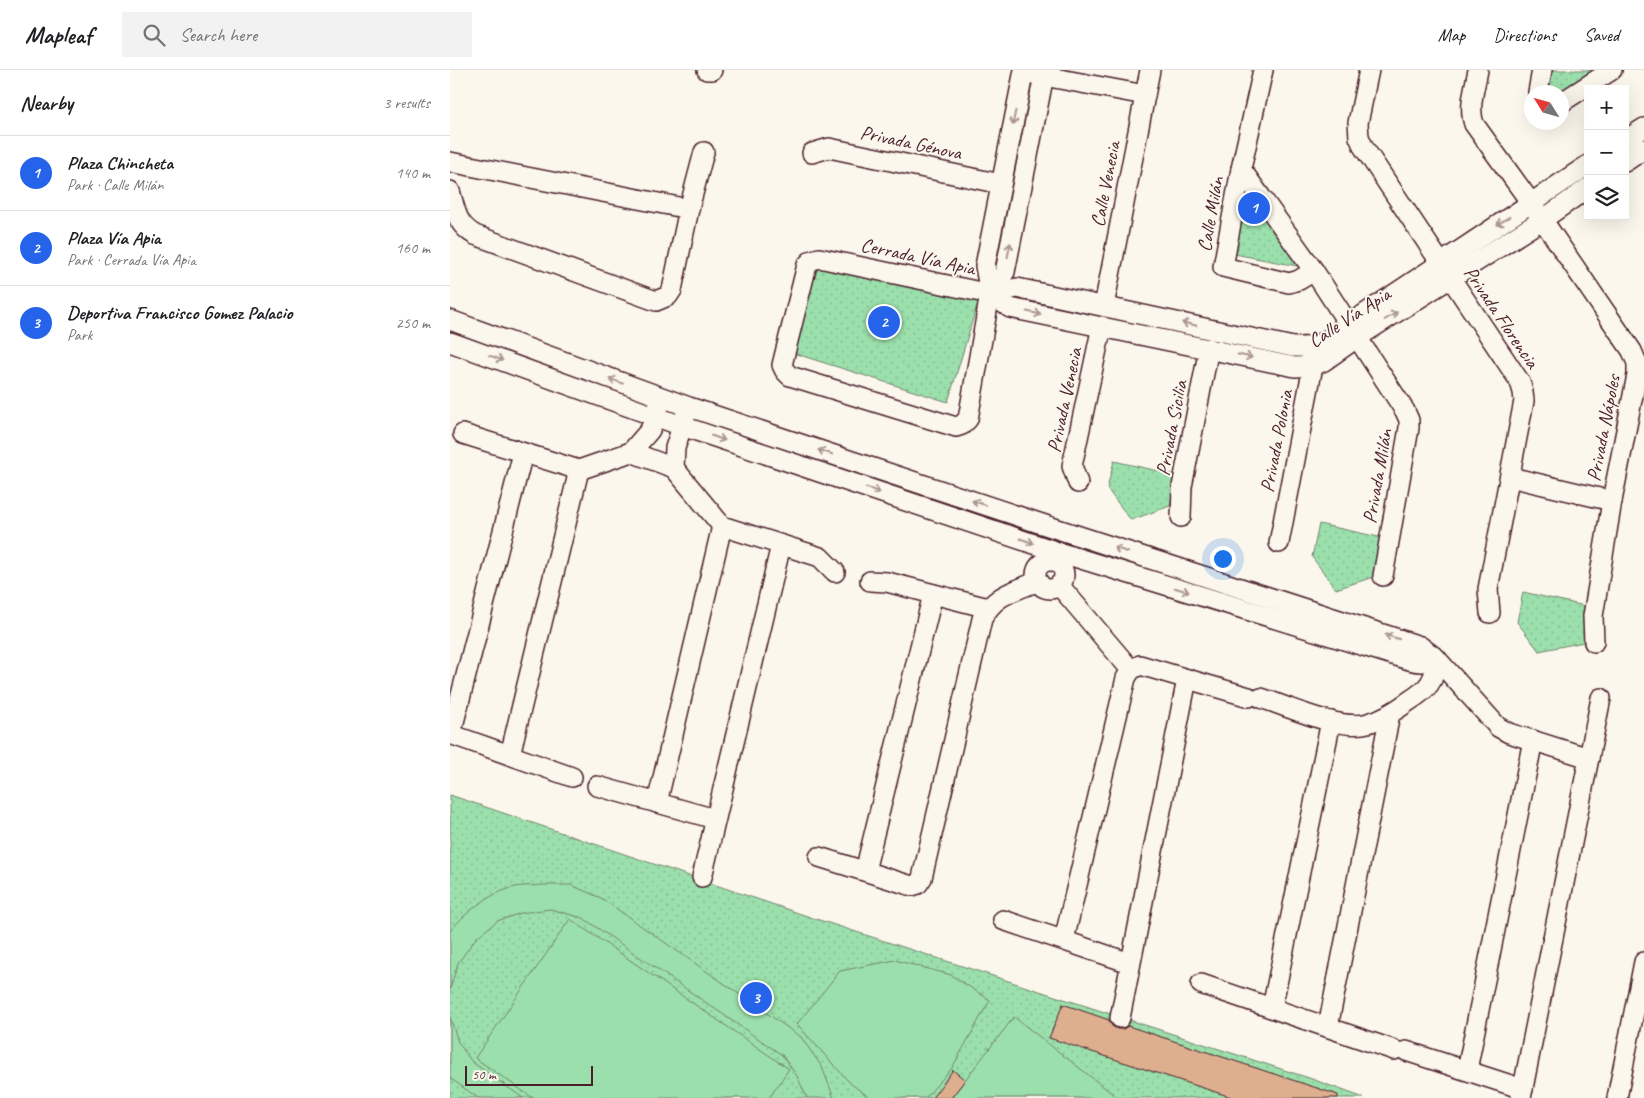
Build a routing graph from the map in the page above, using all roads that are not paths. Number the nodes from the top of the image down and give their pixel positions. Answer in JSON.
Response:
{"nodes":[{"id":1,"x":707,"y":70,"type":"edge"},
{"id":2,"x":712,"y":70,"type":"edge"},
{"id":3,"x":1150,"y":70,"type":"edge"},
{"id":4,"x":1263,"y":70,"type":"edge"},
{"id":5,"x":1369,"y":70,"type":"edge"},
{"id":6,"x":1478,"y":70,"type":"edge"},
{"id":7,"x":1542,"y":70,"type":"edge"},
{"id":8,"x":1612,"y":70,"type":"edge"},
{"id":9,"x":1019,"y":71,"type":"edge"},
{"id":10,"x":1044,"y":73,"type":"edge"},
{"id":11,"x":1539,"y":85,"type":"edge"},
{"id":12,"x":1145,"y":95,"type":"junction"},
{"id":13,"x":1569,"y":98,"type":"edge"},
{"id":14,"x":1644,"y":128,"type":"edge"},
{"id":15,"x":1629,"y":137,"type":"edge"},
{"id":16,"x":1644,"y":149,"type":"edge"},
{"id":17,"x":704,"y":152,"type":"dead end"},
{"id":18,"x":812,"y":153,"type":"dead end"},
{"id":19,"x":1629,"y":159,"type":"edge"},
{"id":20,"x":450,"y":162,"type":"edge"},
{"id":21,"x":1584,"y":168,"type":"edge"},
{"id":22,"x":1241,"y":169,"type":"junction"},
{"id":23,"x":1001,"y":184,"type":"junction"},
{"id":24,"x":450,"y":191,"type":"edge"},
{"id":25,"x":1584,"y":191,"type":"edge"},
{"id":26,"x":1531,"y":203,"type":"junction"},
{"id":27,"x":689,"y":209,"type":"junction"},
{"id":28,"x":1542,"y":220,"type":"junction"},
{"id":29,"x":1314,"y":271,"type":"junction"},
{"id":30,"x":1444,"y":271,"type":"junction"},
{"id":31,"x":990,"y":294,"type":"junction"},
{"id":32,"x":1104,"y":306,"type":"junction"},
{"id":33,"x":450,"y":320,"type":"edge"},
{"id":34,"x":1102,"y":326,"type":"junction"},
{"id":35,"x":1353,"y":331,"type":"junction"},
{"id":36,"x":450,"y":342,"type":"edge"},
{"id":37,"x":1208,"y":348,"type":"junction"},
{"id":38,"x":1311,"y":348,"type":"junction"},
{"id":39,"x":1313,"y":366,"type":"junction"},
{"id":40,"x":662,"y":397,"type":"junction"},
{"id":41,"x":689,"y":407,"type":"junction"},
{"id":42,"x":656,"y":416,"type":"junction"},
{"id":43,"x":682,"y":426,"type":"junction"},
{"id":44,"x":463,"y":434,"type":"dead end"},
{"id":45,"x":631,"y":452,"type":"junction"},
{"id":46,"x":524,"y":453,"type":"junction"},
{"id":47,"x":674,"y":468,"type":"junction"},
{"id":48,"x":579,"y":470,"type":"junction"},
{"id":49,"x":1510,"y":477,"type":"junction"},
{"id":50,"x":1078,"y":483,"type":"dead end"},
{"id":51,"x":1612,"y":501,"type":"junction"},
{"id":52,"x":1181,"y":517,"type":"dead end"},
{"id":53,"x":722,"y":526,"type":"junction"},
{"id":54,"x":1061,"y":531,"type":"junction"},
{"id":55,"x":1279,"y":543,"type":"dead end"},
{"id":56,"x":780,"y":545,"type":"junction"},
{"id":57,"x":1054,"y":556,"type":"junction"},
{"id":58,"x":835,"y":572,"type":"dead end"},
{"id":59,"x":1383,"y":576,"type":"dead end"},
{"id":60,"x":870,"y":581,"type":"dead end"},
{"id":61,"x":1038,"y":581,"type":"junction"},
{"id":62,"x":1059,"y":585,"type":"junction"},
{"id":63,"x":933,"y":594,"type":"junction"},
{"id":64,"x":988,"y":608,"type":"junction"},
{"id":65,"x":1490,"y":613,"type":"dead end"},
{"id":66,"x":1594,"y":642,"type":"dead end"},
{"id":67,"x":1436,"y":658,"type":"junction"},
{"id":68,"x":1131,"y":670,"type":"junction"},
{"id":69,"x":1187,"y":679,"type":"junction"},
{"id":70,"x":1601,"y":698,"type":"dead end"},
{"id":71,"x":1390,"y":714,"type":"junction"},
{"id":72,"x":1331,"y":721,"type":"junction"},
{"id":73,"x":450,"y":734,"type":"edge"},
{"id":74,"x":1533,"y":740,"type":"junction"},
{"id":75,"x":510,"y":755,"type":"junction"},
{"id":76,"x":1589,"y":758,"type":"junction"},
{"id":77,"x":572,"y":777,"type":"dead end"},
{"id":78,"x":596,"y":786,"type":"dead end"},
{"id":79,"x":657,"y":803,"type":"junction"},
{"id":80,"x":715,"y":820,"type":"junction"},
{"id":81,"x":819,"y":857,"type":"dead end"},
{"id":82,"x":865,"y":871,"type":"junction"},
{"id":83,"x":702,"y":877,"type":"dead end"},
{"id":84,"x":1002,"y":920,"type":"dead end"},
{"id":85,"x":1064,"y":940,"type":"junction"},
{"id":86,"x":1644,"y":962,"type":"edge"},
{"id":87,"x":1130,"y":963,"type":"junction"},
{"id":88,"x":1201,"y":984,"type":"dead end"},
{"id":89,"x":1272,"y":1008,"type":"junction"},
{"id":90,"x":1120,"y":1018,"type":"dead end"},
{"id":91,"x":1328,"y":1027,"type":"junction"},
{"id":92,"x":1466,"y":1070,"type":"junction"},
{"id":93,"x":1522,"y":1093,"type":"edge"},
{"id":94,"x":1617,"y":1098,"type":"edge"}],
"edges":[{"from":1,"to":2,"type":"street"},
{"from":3,"to":12,"type":"street","name":"Calle Venecia"},
{"from":4,"to":22,"type":"street"},
{"from":5,"to":30,"type":"street","name":"Privada Florencia"},
{"from":6,"to":26,"type":"street","name":"Privada Nápoles"},
{"from":7,"to":11,"type":"street"},
{"from":8,"to":13,"type":"street"},
{"from":9,"to":10,"type":"street"},
{"from":9,"to":23,"type":"street","one_way":true},
{"from":10,"to":12,"type":"street"},
{"from":31,"to":10,"type":"street","one_way":true},
{"from":12,"to":32,"type":"street","name":"Calle Venecia"},
{"from":14,"to":15,"type":"street"},
{"from":16,"to":19,"type":"street"},
{"from":17,"to":27,"type":"street"},
{"from":18,"to":23,"type":"street","name":"Privada Génova"},
{"from":20,"to":27,"type":"street"},
{"from":21,"to":26,"type":"street","name":"Calle Vía Apia"},
{"from":22,"to":29,"type":"street","name":"Calle Milán"},
{"from":22,"to":29,"type":"street","name":"Calle Milán"},
{"from":23,"to":31,"type":"street"},
{"from":24,"to":27,"type":"street"},
{"from":25,"to":28,"type":"street","name":"Calle Vía Apia"},
{"from":26,"to":28,"type":"street","name":"Privada Nápoles"},
{"from":26,"to":30,"type":"street","name":"Calle Vía Apia","one_way":true},
{"from":28,"to":30,"type":"street","name":"Calle Vía Apia"},
{"from":28,"to":51,"type":"street","name":"Privada Nápoles"},
{"from":29,"to":35,"type":"street","name":"Calle Milán"},
{"from":30,"to":35,"type":"street","name":"Calle Vía Apia"},
{"from":30,"to":49,"type":"street","name":"Privada Florencia"},
{"from":31,"to":31,"type":"street","name":"Cerrada Vía Apia"},
{"from":31,"to":32,"type":"street","name":"Calle Vía Apia"},
{"from":31,"to":34,"type":"street","name":"Calle Vía Apia","one_way":true},
{"from":38,"to":32,"type":"street","name":"Calle Vía Apia","one_way":true},
{"from":40,"to":33,"type":"street","one_way":true},
{"from":34,"to":37,"type":"street","name":"Calle Vía Apia"},
{"from":34,"to":50,"type":"street","name":"Privada Venecia"},
{"from":35,"to":38,"type":"street","name":"Calle Vía Apia"},
{"from":35,"to":39,"type":"street","name":"Calle Vía Apia"},
{"from":35,"to":59,"type":"street","name":"Privada Milán"},
{"from":36,"to":42,"type":"street","one_way":true},
{"from":37,"to":39,"type":"street","name":"Calle Vía Apia","one_way":true},
{"from":37,"to":52,"type":"street","name":"Privada Sicilia"},
{"from":38,"to":39,"type":"street","name":"Privada Polonia"},
{"from":39,"to":55,"type":"street","name":"Privada Polonia"},
{"from":40,"to":41,"type":"street"},
{"from":40,"to":42,"type":"street"},
{"from":41,"to":43,"type":"street"},
{"from":54,"to":41,"type":"street","one_way":true},
{"from":42,"to":43,"type":"street"},
{"from":42,"to":45,"type":"street"},
{"from":43,"to":47,"type":"street"},
{"from":43,"to":57,"type":"street","one_way":true},
{"from":44,"to":46,"type":"street"},
{"from":45,"to":47,"type":"street"},
{"from":45,"to":48,"type":"street"},
{"from":46,"to":48,"type":"street"},
{"from":46,"to":73,"type":"street"},
{"from":47,"to":53,"type":"street"},
{"from":48,"to":75,"type":"street"},
{"from":49,"to":51,"type":"street"},
{"from":49,"to":65,"type":"street","name":"Privada Florencia"},
{"from":51,"to":66,"type":"street","name":"Privada Nápoles"},
{"from":53,"to":56,"type":"street"},
{"from":53,"to":79,"type":"street"},
{"from":54,"to":57,"type":"street"},
{"from":67,"to":54,"type":"street","one_way":true},
{"from":56,"to":58,"type":"street"},
{"from":56,"to":80,"type":"street"},
{"from":57,"to":61,"type":"street"},
{"from":57,"to":62,"type":"street"},
{"from":57,"to":67,"type":"street","one_way":true},
{"from":60,"to":63,"type":"street"},
{"from":61,"to":62,"type":"street"},
{"from":61,"to":64,"type":"street"},
{"from":62,"to":68,"type":"street"},
{"from":63,"to":64,"type":"street"},
{"from":63,"to":82,"type":"street"},
{"from":64,"to":82,"type":"street"},
{"from":67,"to":71,"type":"street"},
{"from":67,"to":74,"type":"street"},
{"from":68,"to":69,"type":"street"},
{"from":68,"to":85,"type":"street"},
{"from":69,"to":72,"type":"street"},
{"from":69,"to":87,"type":"street"},
{"from":70,"to":76,"type":"street"},
{"from":71,"to":72,"type":"street"},
{"from":71,"to":91,"type":"street"},
{"from":72,"to":89,"type":"street"},
{"from":73,"to":75,"type":"street"},
{"from":74,"to":76,"type":"street"},
{"from":74,"to":92,"type":"street"},
{"from":75,"to":77,"type":"street"},
{"from":76,"to":93,"type":"street"},
{"from":78,"to":79,"type":"street"},
{"from":79,"to":80,"type":"street"},
{"from":80,"to":83,"type":"street"},
{"from":81,"to":82,"type":"street"},
{"from":84,"to":85,"type":"street"},
{"from":85,"to":87,"type":"street"},
{"from":86,"to":94,"type":"street"},
{"from":87,"to":90,"type":"street"},
{"from":88,"to":89,"type":"street"},
{"from":89,"to":91,"type":"street"},
{"from":91,"to":92,"type":"street"},
{"from":92,"to":93,"type":"street"}]}
